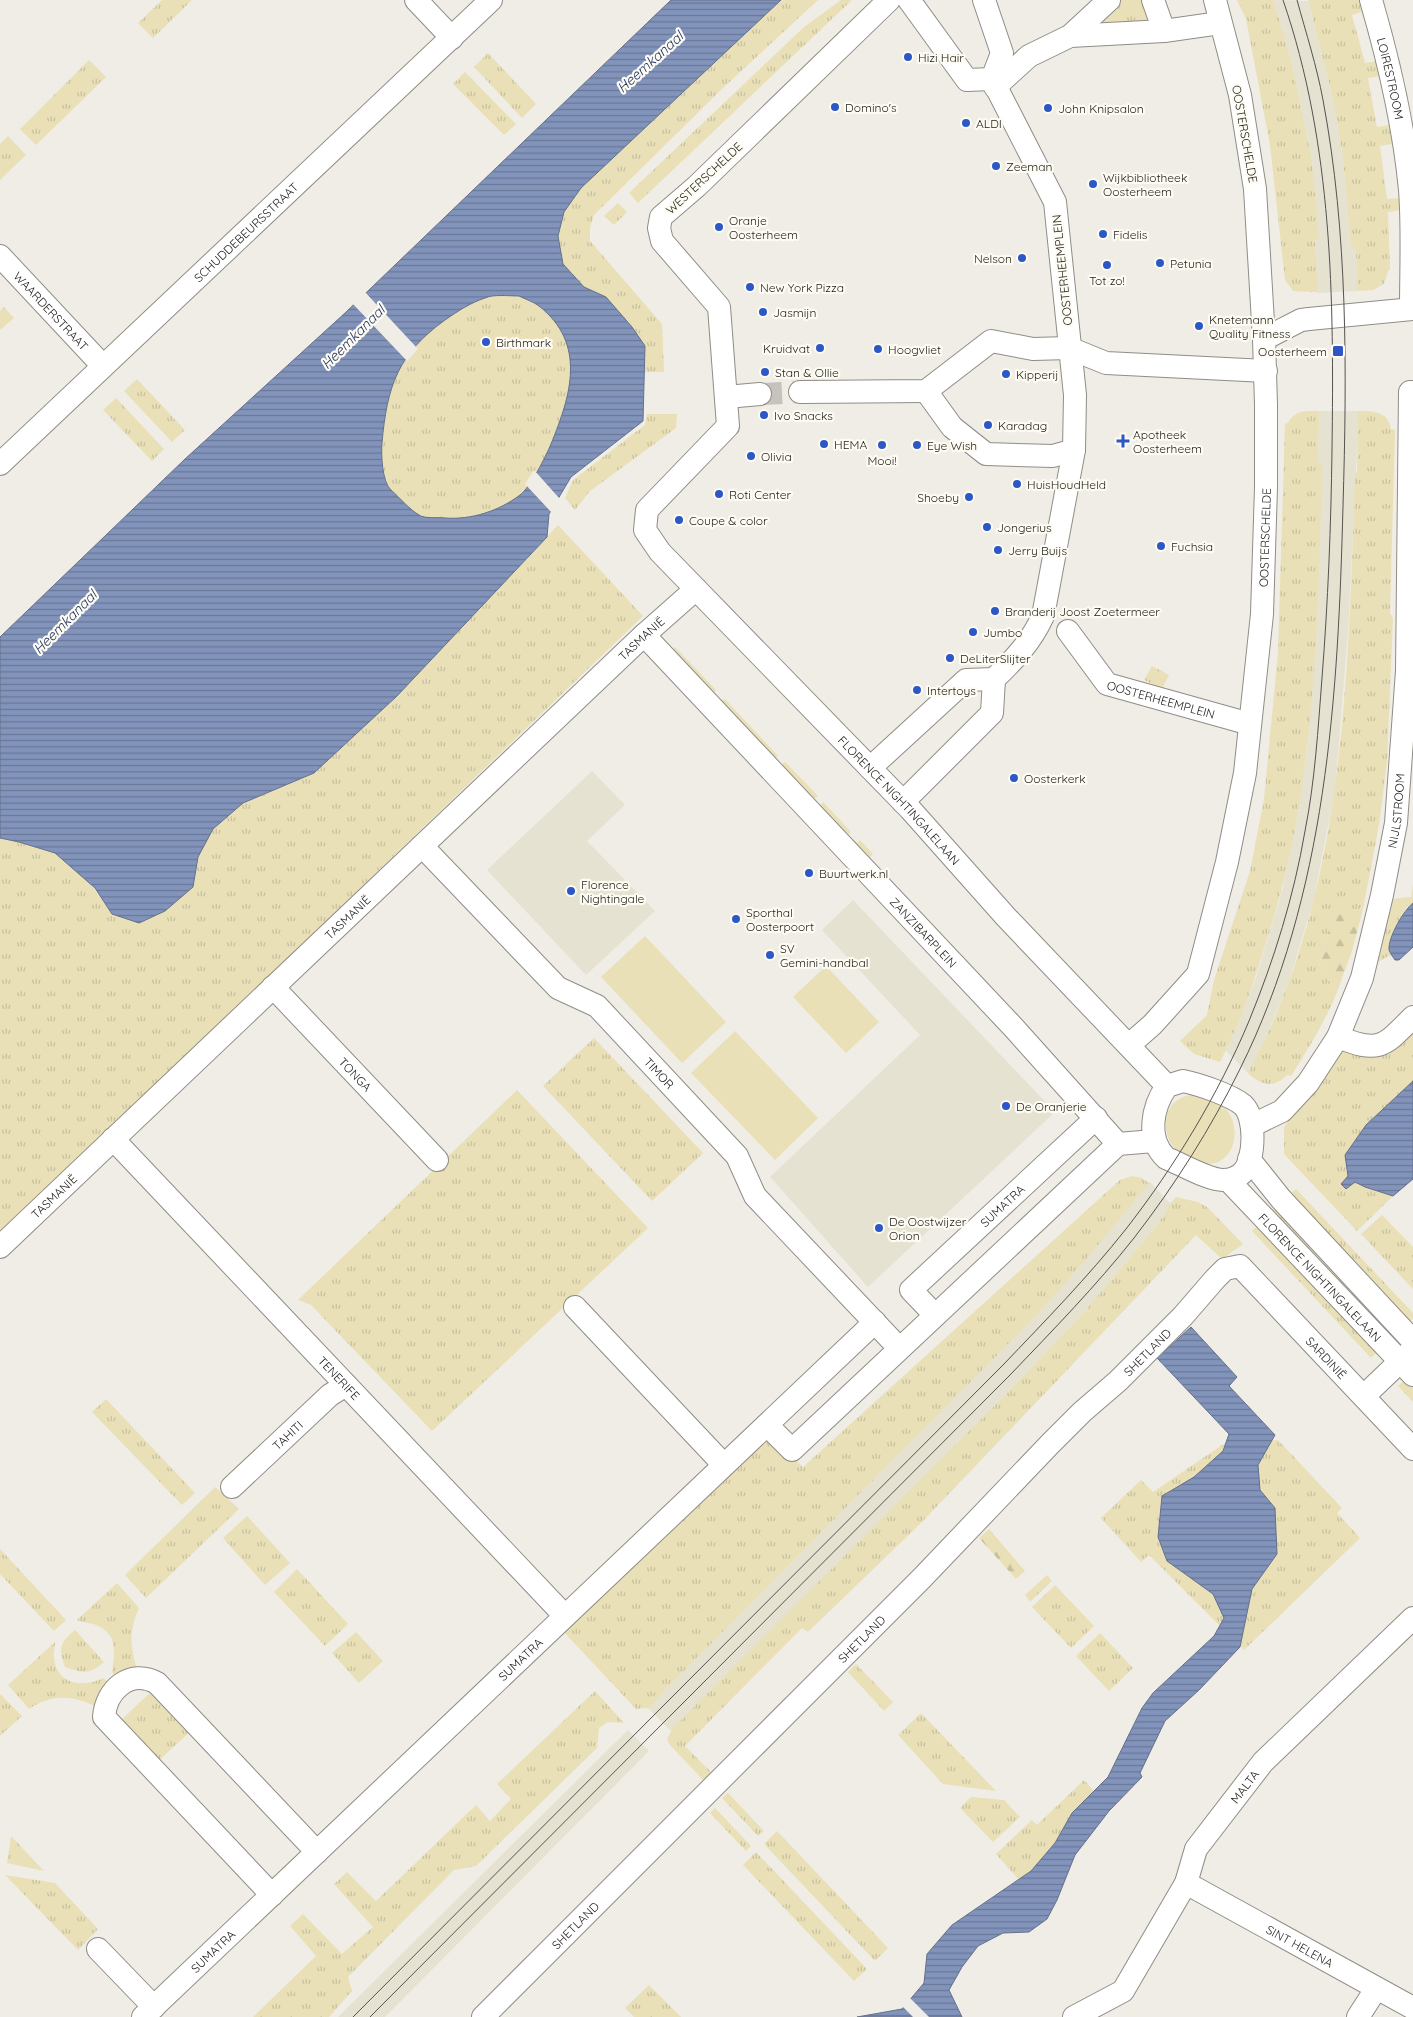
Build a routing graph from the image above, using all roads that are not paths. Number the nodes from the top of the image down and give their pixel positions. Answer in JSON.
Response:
{"nodes":[{"id":1,"x":416,"y":0,"type":"edge"},
{"id":2,"x":491,"y":0,"type":"edge"},
{"id":3,"x":889,"y":0,"type":"edge"},
{"id":4,"x":909,"y":0,"type":"edge"},
{"id":5,"x":984,"y":0,"type":"edge"},
{"id":6,"x":1109,"y":0,"type":"edge"},
{"id":7,"x":1153,"y":0,"type":"edge"},
{"id":8,"x":1215,"y":0,"type":"edge"},
{"id":9,"x":1371,"y":0,"type":"edge"},
{"id":10,"x":1220,"y":23,"type":"junction"},
{"id":11,"x":1164,"y":31,"type":"junction"},
{"id":12,"x":1070,"y":36,"type":"junction"},
{"id":13,"x":452,"y":38,"type":"junction"},
{"id":14,"x":994,"y":83,"type":"junction"},
{"id":15,"x":0,"y":256,"type":"edge"},
{"id":16,"x":1412,"y":309,"type":"edge"},
{"id":17,"x":1264,"y":339,"type":"junction"},
{"id":18,"x":1069,"y":348,"type":"junction"},
{"id":19,"x":103,"y":366,"type":"junction"},
{"id":20,"x":1266,"y":371,"type":"junction"},
{"id":21,"x":926,"y":391,"type":"junction"},
{"id":22,"x":800,"y":392,"type":"tunnel mouth"},
{"id":23,"x":1412,"y":392,"type":"edge"},
{"id":24,"x":760,"y":394,"type":"tunnel mouth"},
{"id":25,"x":726,"y":397,"type":"junction"},
{"id":26,"x":1074,"y":450,"type":"junction"},
{"id":27,"x":0,"y":464,"type":"edge"},
{"id":28,"x":647,"y":510,"type":"joint"},
{"id":29,"x":696,"y":589,"type":"junction"},
{"id":30,"x":1068,"y":631,"type":"dead end"},
{"id":31,"x":644,"y":635,"type":"junction"},
{"id":32,"x":994,"y":679,"type":"junction"},
{"id":33,"x":1250,"y":724,"type":"junction"},
{"id":34,"x":870,"y":768,"type":"junction"},
{"id":35,"x":903,"y":802,"type":"junction"},
{"id":36,"x":422,"y":846,"type":"junction"},
{"id":37,"x":274,"y":987,"type":"junction"},
{"id":38,"x":1413,"y":1017,"type":"edge"},
{"id":39,"x":1338,"y":1037,"type":"junction"},
{"id":40,"x":1129,"y":1045,"type":"junction"},
{"id":41,"x":1167,"y":1086,"type":"junction"},
{"id":42,"x":1096,"y":1118,"type":"junction"},
{"id":43,"x":1253,"y":1125,"type":"junction"},
{"id":44,"x":113,"y":1139,"type":"junction"},
{"id":45,"x":1154,"y":1141,"type":"junction"},
{"id":46,"x":1118,"y":1144,"type":"junction"},
{"id":47,"x":1249,"y":1159,"type":"junction"},
{"id":48,"x":437,"y":1160,"type":"dead end"},
{"id":49,"x":1228,"y":1180,"type":"junction"},
{"id":50,"x":0,"y":1247,"type":"edge"},
{"id":51,"x":1240,"y":1266,"type":"joint"},
{"id":52,"x":580,"y":1312,"type":"dead end"},
{"id":53,"x":935,"y":1315,"type":"junction"},
{"id":54,"x":875,"y":1322,"type":"junction"},
{"id":55,"x":1413,"y":1341,"type":"edge"},
{"id":56,"x":899,"y":1348,"type":"junction"},
{"id":57,"x":1409,"y":1362,"type":"edge"},
{"id":58,"x":346,"y":1384,"type":"junction"},
{"id":59,"x":1364,"y":1396,"type":"junction"},
{"id":60,"x":767,"y":1425,"type":"junction"},
{"id":61,"x":1413,"y":1449,"type":"edge"},
{"id":62,"x":724,"y":1465,"type":"junction"},
{"id":63,"x":232,"y":1487,"type":"dead end"},
{"id":64,"x":565,"y":1616,"type":"junction"},
{"id":65,"x":1413,"y":1618,"type":"edge"},
{"id":66,"x":317,"y":1852,"type":"junction"},
{"id":67,"x":1186,"y":1883,"type":"junction"},
{"id":68,"x":272,"y":1895,"type":"junction"},
{"id":69,"x":98,"y":1949,"type":"dead end"},
{"id":70,"x":1376,"y":1989,"type":"junction"},
{"id":71,"x":1123,"y":1991,"type":"junction"},
{"id":72,"x":1413,"y":2008,"type":"edge"},
{"id":73,"x":149,"y":2012,"type":"edge"},
{"id":74,"x":483,"y":2017,"type":"edge"},
{"id":75,"x":1074,"y":2017,"type":"edge"},
{"id":76,"x":1112,"y":2017,"type":"edge"},
{"id":77,"x":1358,"y":2017,"type":"edge"}],
"edges":[{"from":1,"to":13,"type":"street"},
{"from":2,"to":13,"type":"street","name":"SCHUDDEBEURSSTRAAT"},
{"from":3,"to":25,"type":"street","name":"WESTERSCHELDE"},
{"from":4,"to":14,"type":"street"},
{"from":5,"to":14,"type":"street"},
{"from":6,"to":12,"type":"street"},
{"from":7,"to":11,"type":"street"},
{"from":8,"to":10,"type":"street","name":"OOSTERSCHELDE"},
{"from":9,"to":16,"type":"street","name":"LOIRESTROOM"},
{"from":10,"to":11,"type":"street"},
{"from":10,"to":17,"type":"street","name":"OOSTERSCHELDE"},
{"from":11,"to":12,"type":"street"},
{"from":12,"to":14,"type":"street"},
{"from":13,"to":19,"type":"street","name":"SCHUDDEBEURSSTRAAT"},
{"from":14,"to":18,"type":"street","name":"OOSTERHEEMPLEIN"},
{"from":15,"to":19,"type":"street","name":"WAARDERSTRAAT"},
{"from":16,"to":17,"type":"street"},
{"from":17,"to":20,"type":"street","name":"OOSTERSCHELDE"},
{"from":18,"to":20,"type":"street"},
{"from":18,"to":21,"type":"street"},
{"from":18,"to":26,"type":"street","name":"OOSTERHEEMPLEIN"},
{"from":19,"to":27,"type":"street","name":"SCHUDDEBEURSSTRAAT"},
{"from":20,"to":33,"type":"street","name":"OOSTERSCHELDE"},
{"from":21,"to":22,"type":"street"},
{"from":21,"to":26,"type":"street"},
{"from":23,"to":39,"type":"street","name":"NIJLSTROOM"},
{"from":24,"to":25,"type":"street"},
{"from":25,"to":28,"type":"street","name":"WESTERSCHELDE"},
{"from":26,"to":32,"type":"street","name":"OOSTERHEEMPLEIN"},
{"from":28,"to":29,"type":"street","name":"FLORENCE NIGHTINGALELAAN"},
{"from":29,"to":31,"type":"street","name":"TASMANIË"},
{"from":29,"to":34,"type":"street","name":"FLORENCE NIGHTINGALELAAN"},
{"from":30,"to":33,"type":"street","name":"OOSTERHEEMPLEIN"},
{"from":31,"to":36,"type":"street","name":"TASMANIË"},
{"from":31,"to":42,"type":"street","name":"ZANZIBARPLEIN"},
{"from":32,"to":34,"type":"street"},
{"from":32,"to":35,"type":"street"},
{"from":33,"to":40,"type":"street","name":"OOSTERSCHELDE"},
{"from":34,"to":35,"type":"street","name":"FLORENCE NIGHTINGALELAAN"},
{"from":35,"to":40,"type":"street","name":"FLORENCE NIGHTINGALELAAN"},
{"from":36,"to":37,"type":"street","name":"TASMANIË"},
{"from":36,"to":54,"type":"street","name":"TIMOR"},
{"from":37,"to":44,"type":"street","name":"TASMANIË"},
{"from":37,"to":48,"type":"street","name":"TONGA"},
{"from":38,"to":39,"type":"street"},
{"from":39,"to":43,"type":"street","name":"NIJLSTROOM"},
{"from":40,"to":41,"type":"street","name":"FLORENCE NIGHTINGALELAAN"},
{"from":41,"to":43,"type":"street"},
{"from":41,"to":45,"type":"street"},
{"from":42,"to":46,"type":"street","name":"ZANZIBARPLEIN"},
{"from":42,"to":53,"type":"street","name":"SUMATRA"},
{"from":43,"to":47,"type":"street"},
{"from":44,"to":50,"type":"street","name":"TASMANIË"},
{"from":44,"to":58,"type":"street","name":"TENERIFE"},
{"from":45,"to":46,"type":"street"},
{"from":45,"to":49,"type":"street"},
{"from":46,"to":53,"type":"street"},
{"from":47,"to":49,"type":"street"},
{"from":47,"to":55,"type":"street","name":"FLORENCE NIGHTINGALELAAN"},
{"from":49,"to":57,"type":"street","name":"FLORENCE NIGHTINGALELAAN"},
{"from":51,"to":59,"type":"street","name":"SARDINIË"},
{"from":51,"to":74,"type":"street","name":"SHETLAND"},
{"from":52,"to":62,"type":"street"},
{"from":53,"to":56,"type":"street"},
{"from":54,"to":56,"type":"street","name":"TIMOR"},
{"from":54,"to":60,"type":"street","name":"SUMATRA"},
{"from":56,"to":60,"type":"street"},
{"from":57,"to":59,"type":"street"},
{"from":58,"to":63,"type":"street","name":"TAHITI"},
{"from":58,"to":64,"type":"street","name":"TENERIFE"},
{"from":59,"to":61,"type":"street","name":"SARDINIË"},
{"from":60,"to":62,"type":"street","name":"SUMATRA"},
{"from":62,"to":64,"type":"street","name":"SUMATRA"},
{"from":64,"to":66,"type":"street","name":"SUMATRA"},
{"from":65,"to":67,"type":"street","name":"MALTA"},
{"from":66,"to":68,"type":"street","name":"SUMATRA"},
{"from":66,"to":68,"type":"street"},
{"from":67,"to":70,"type":"street","name":"SINT HELENA"},
{"from":67,"to":71,"type":"street","name":"MALTA"},
{"from":68,"to":73,"type":"street","name":"SUMATRA"},
{"from":69,"to":73,"type":"street","name":"SUMATRA"},
{"from":70,"to":72,"type":"street","name":"SINT HELENA"},
{"from":70,"to":77,"type":"street"},
{"from":71,"to":75,"type":"street"},
{"from":71,"to":76,"type":"street","name":"MALTA"}]}
